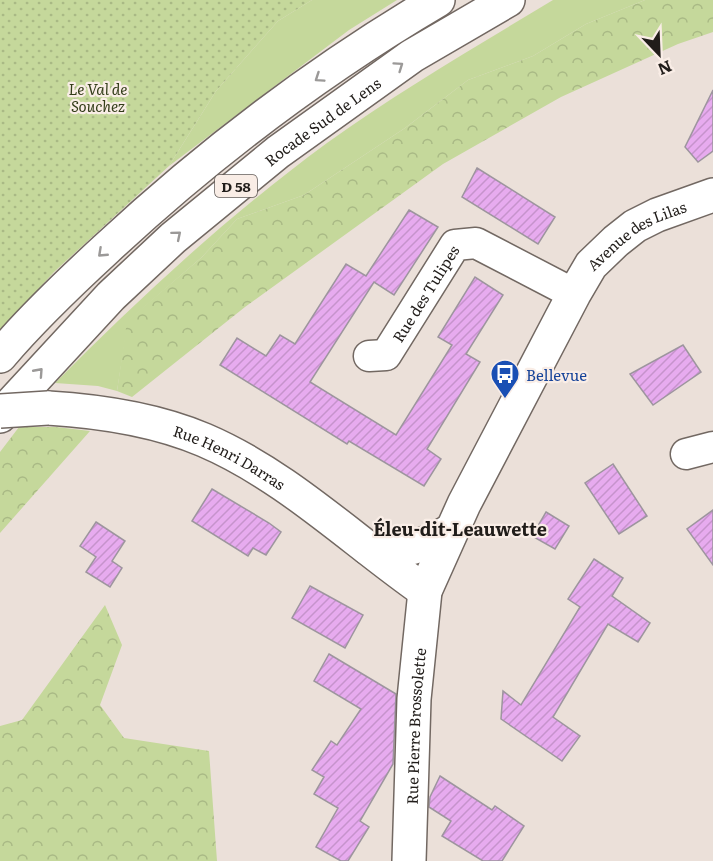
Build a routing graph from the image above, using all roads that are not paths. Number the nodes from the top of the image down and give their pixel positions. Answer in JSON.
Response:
{"nodes":[{"id":1,"x":438,"y":0,"type":"edge"},
{"id":2,"x":508,"y":0,"type":"edge"},
{"id":3,"x":713,"y":195,"type":"edge"},
{"id":4,"x":574,"y":294,"type":"junction"},
{"id":5,"x":0,"y":356,"type":"edge"},
{"id":6,"x":369,"y":356,"type":"dead end"},
{"id":7,"x":0,"y":411,"type":"edge"},
{"id":8,"x":0,"y":416,"type":"edge"},
{"id":9,"x":452,"y":530,"type":"junction"},
{"id":10,"x":368,"y":548,"type":"junction"},
{"id":11,"x":425,"y":591,"type":"junction"},
{"id":12,"x":409,"y":861,"type":"edge"}],
"edges":[{"from":1,"to":5,"type":"main road","number":"D 58","one_way":true},
{"from":8,"to":2,"type":"main road","name":"Rocade Sud de Lens","number":"D 58","one_way":true},
{"from":3,"to":4,"type":"main road","name":"Avenue des Lilas"},
{"from":4,"to":6,"type":"street","name":"Rue des Tulipes"},
{"from":4,"to":9,"type":"main road"},
{"from":7,"to":10,"type":"main road","name":"Rue Henri Darras","bridge":true},
{"from":9,"to":10,"type":"main road"},
{"from":9,"to":11,"type":"main road"},
{"from":10,"to":11,"type":"main road","name":"Rue Henri Darras"},
{"from":11,"to":12,"type":"main road","name":"Rue Pierre Brossolette"}]}
